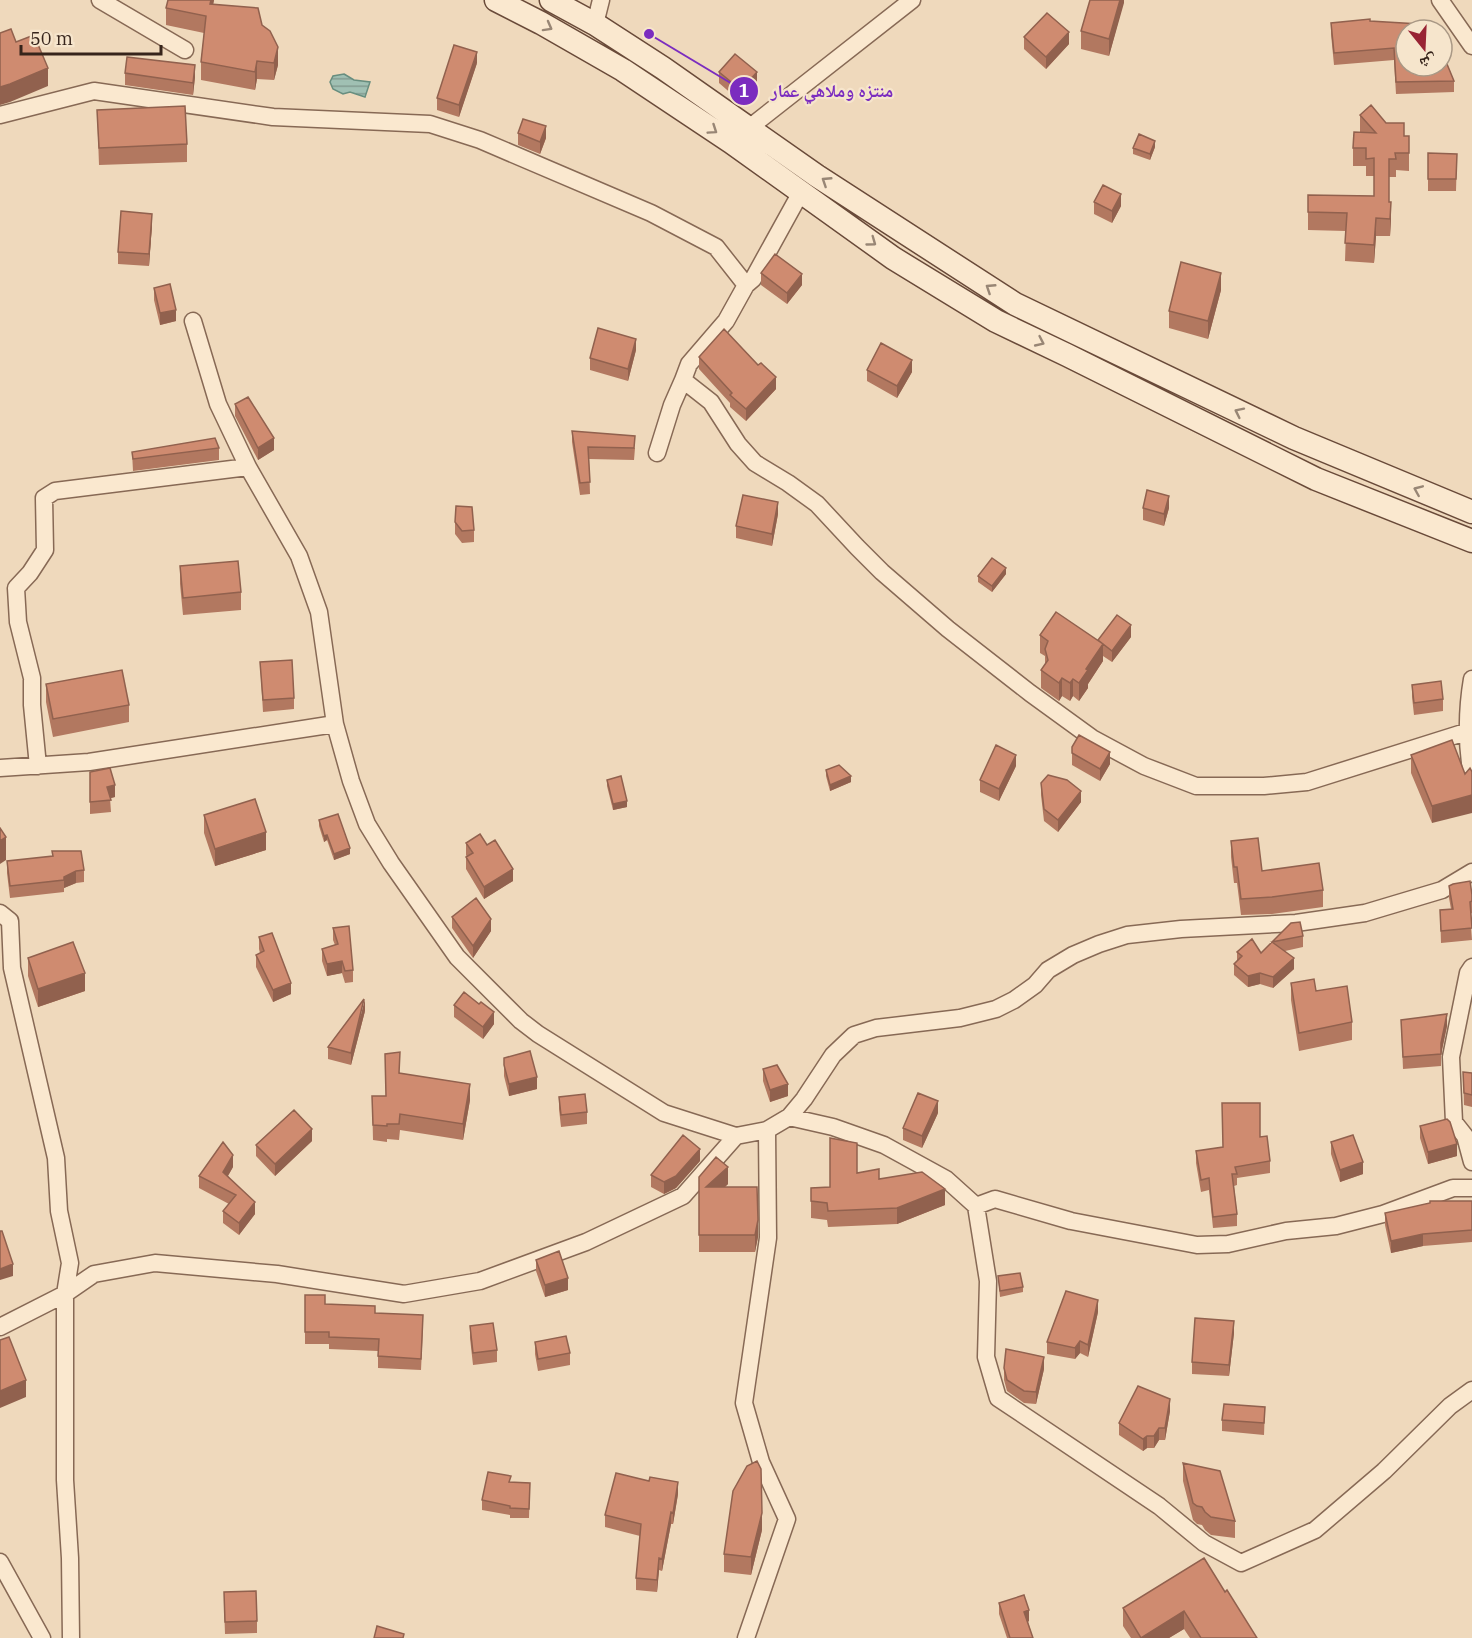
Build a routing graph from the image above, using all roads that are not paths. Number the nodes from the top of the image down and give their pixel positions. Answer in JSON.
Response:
{"nodes":[{"id":1,"x":100,"y":0,"type":"edge"},
{"id":2,"x":496,"y":0,"type":"edge"},
{"id":3,"x":551,"y":0,"type":"edge"},
{"id":4,"x":601,"y":0,"type":"edge"},
{"id":5,"x":912,"y":0,"type":"edge"},
{"id":6,"x":1440,"y":0,"type":"edge"},
{"id":7,"x":595,"y":24,"type":"junction"},
{"id":8,"x":1472,"y":46,"type":"edge"},
{"id":9,"x":185,"y":50,"type":"dead end"},
{"id":10,"x":0,"y":115,"type":"edge"},
{"id":11,"x":749,"y":128,"type":"junction"},
{"id":12,"x":801,"y":192,"type":"junction"},
{"id":13,"x":746,"y":285,"type":"junction"},
{"id":14,"x":194,"y":321,"type":"dead end"},
{"id":15,"x":682,"y":380,"type":"junction"},
{"id":16,"x":657,"y":453,"type":"dead end"},
{"id":17,"x":248,"y":467,"type":"junction"},
{"id":18,"x":1472,"y":512,"type":"edge"},
{"id":19,"x":1472,"y":541,"type":"edge"},
{"id":20,"x":1472,"y":679,"type":"edge"},
{"id":21,"x":335,"y":724,"type":"junction"},
{"id":22,"x":1469,"y":731,"type":"junction"},
{"id":23,"x":38,"y":766,"type":"junction"},
{"id":24,"x":0,"y":768,"type":"edge"},
{"id":25,"x":1472,"y":775,"type":"edge"},
{"id":26,"x":1472,"y":872,"type":"edge"},
{"id":27,"x":0,"y":913,"type":"edge"},
{"id":28,"x":1472,"y":967,"type":"edge"},
{"id":29,"x":789,"y":1117,"type":"junction"},
{"id":30,"x":767,"y":1130,"type":"junction"},
{"id":31,"x":736,"y":1136,"type":"junction"},
{"id":32,"x":1472,"y":1162,"type":"edge"},
{"id":33,"x":1472,"y":1188,"type":"edge"},
{"id":34,"x":976,"y":1206,"type":"junction"},
{"id":35,"x":65,"y":1294,"type":"junction"},
{"id":36,"x":0,"y":1327,"type":"edge"},
{"id":37,"x":1472,"y":1389,"type":"edge"},
{"id":38,"x":0,"y":1562,"type":"edge"},
{"id":39,"x":42,"y":1638,"type":"edge"},
{"id":40,"x":71,"y":1638,"type":"edge"},
{"id":41,"x":746,"y":1638,"type":"edge"}],
"edges":[{"from":1,"to":9,"type":"street"},
{"from":2,"to":12,"type":"main road","one_way":true},
{"from":3,"to":7,"type":"main road"},
{"from":4,"to":7,"type":"street"},
{"from":5,"to":11,"type":"street"},
{"from":6,"to":8,"type":"street"},
{"from":7,"to":11,"type":"main road"},
{"from":10,"to":13,"type":"street"},
{"from":18,"to":11,"type":"main road","one_way":true},
{"from":12,"to":13,"type":"street"},
{"from":12,"to":19,"type":"main road","one_way":true},
{"from":13,"to":15,"type":"street"},
{"from":14,"to":17,"type":"street"},
{"from":15,"to":16,"type":"street"},
{"from":15,"to":22,"type":"street"},
{"from":17,"to":21,"type":"street"},
{"from":17,"to":23,"type":"street"},
{"from":20,"to":22,"type":"street"},
{"from":21,"to":23,"type":"street"},
{"from":21,"to":31,"type":"street"},
{"from":22,"to":25,"type":"street"},
{"from":23,"to":24,"type":"street"},
{"from":26,"to":29,"type":"street"},
{"from":27,"to":35,"type":"street"},
{"from":28,"to":32,"type":"street"},
{"from":29,"to":30,"type":"street"},
{"from":29,"to":34,"type":"street"},
{"from":30,"to":31,"type":"street"},
{"from":30,"to":41,"type":"street"},
{"from":31,"to":35,"type":"street"},
{"from":33,"to":34,"type":"street"},
{"from":34,"to":37,"type":"street"},
{"from":35,"to":36,"type":"street"},
{"from":35,"to":40,"type":"street"},
{"from":38,"to":39,"type":"street"}]}
